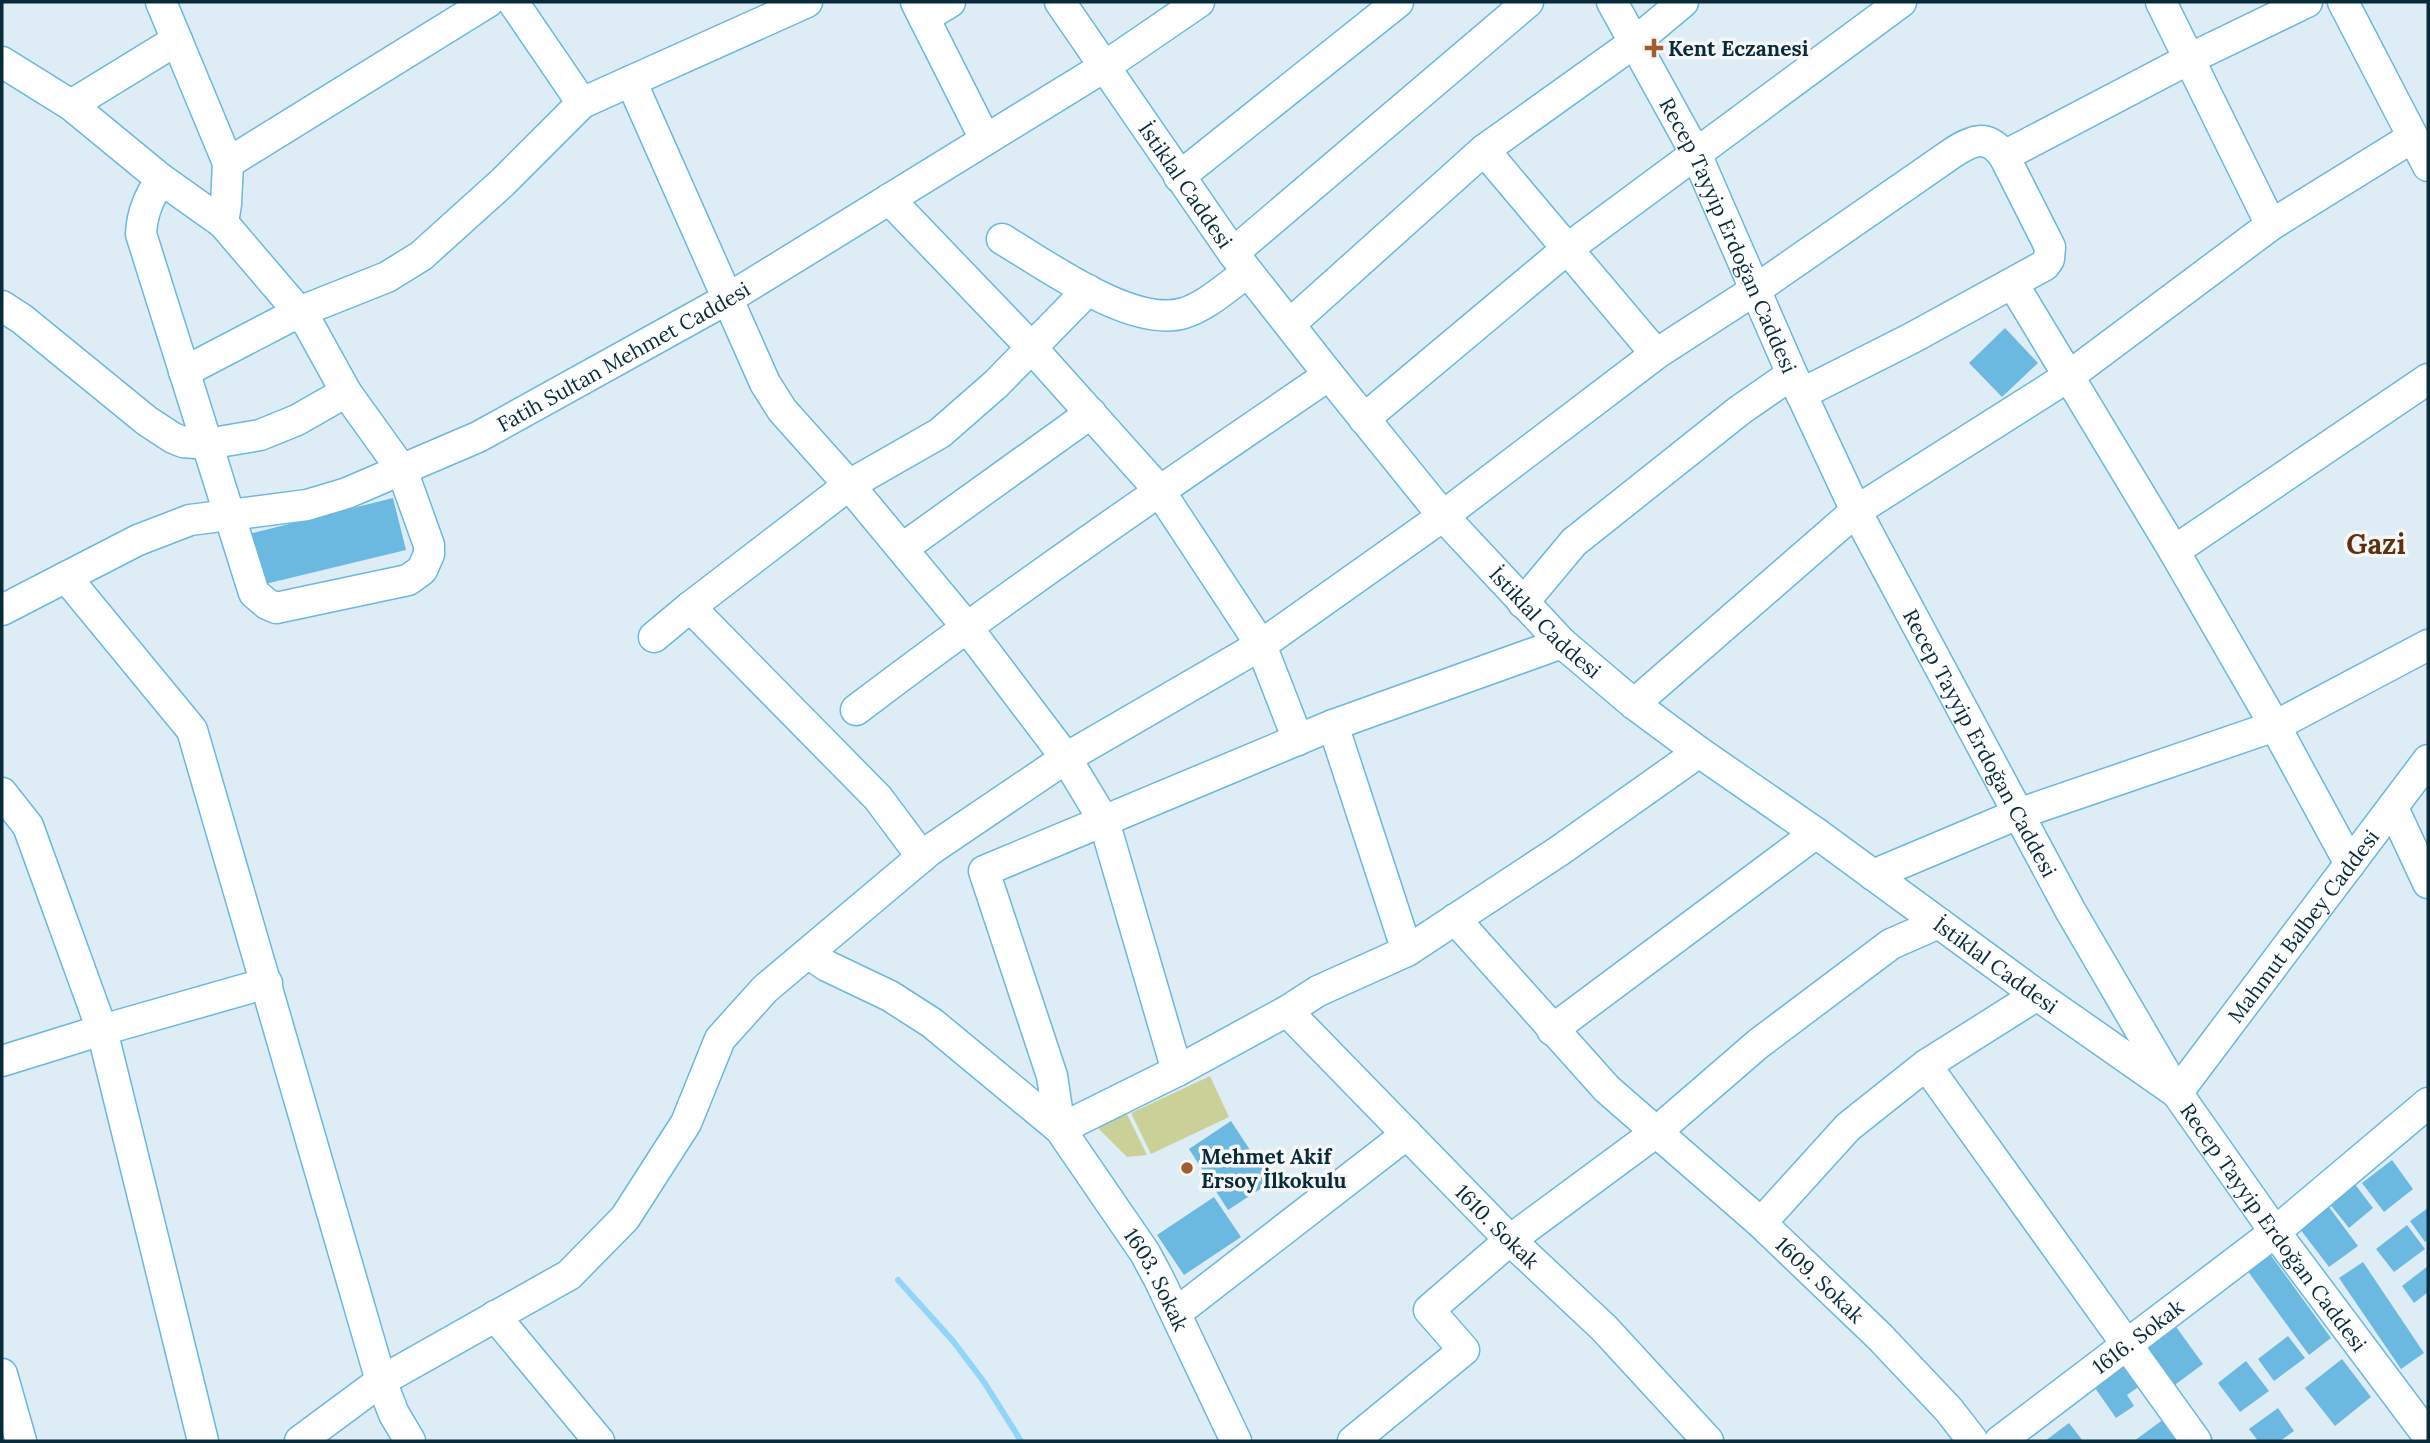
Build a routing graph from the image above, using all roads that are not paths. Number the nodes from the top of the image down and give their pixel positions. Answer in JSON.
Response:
{"nodes":[{"id":1,"x":161,"y":2,"type":"edge"},
{"id":2,"x":488,"y":2,"type":"edge"},
{"id":3,"x":513,"y":2,"type":"edge"},
{"id":4,"x":807,"y":2,"type":"edge"},
{"id":5,"x":950,"y":2,"type":"edge"},
{"id":6,"x":1060,"y":2,"type":"edge"},
{"id":7,"x":1199,"y":2,"type":"edge"},
{"id":8,"x":1398,"y":2,"type":"edge"},
{"id":9,"x":1528,"y":2,"type":"edge"},
{"id":10,"x":1612,"y":2,"type":"edge"},
{"id":11,"x":1683,"y":2,"type":"edge"},
{"id":12,"x":1901,"y":2,"type":"edge"},
{"id":13,"x":2161,"y":2,"type":"edge"},
{"id":14,"x":2307,"y":2,"type":"edge"},
{"id":15,"x":2343,"y":2,"type":"edge"},
{"id":16,"x":920,"y":10,"type":"edge"},
{"id":17,"x":177,"y":40,"type":"junction"},
{"id":18,"x":1635,"y":42,"type":"junction"},
{"id":19,"x":2189,"y":59,"type":"junction"},
{"id":20,"x":2,"y":62,"type":"edge"},
{"id":21,"x":1104,"y":67,"type":"junction"},
{"id":22,"x":631,"y":81,"type":"junction"},
{"id":23,"x":582,"y":103,"type":"junction"},
{"id":24,"x":71,"y":106,"type":"junction"},
{"id":25,"x":2413,"y":137,"type":"junction"},
{"id":26,"x":985,"y":139,"type":"junction"},
{"id":27,"x":1484,"y":150,"type":"junction"},
{"id":28,"x":1696,"y":154,"type":"junction"},
{"id":29,"x":2004,"y":156,"type":"junction"},
{"id":30,"x":228,"y":163,"type":"junction"},
{"id":31,"x":2428,"y":166,"type":"edge"},
{"id":32,"x":1179,"y":177,"type":"junction"},
{"id":33,"x":161,"y":179,"type":"junction"},
{"id":34,"x":888,"y":199,"type":"junction"},
{"id":35,"x":223,"y":223,"type":"junction"},
{"id":36,"x":2271,"y":225,"type":"junction"},
{"id":37,"x":1002,"y":239,"type":"dead end"},
{"id":38,"x":1567,"y":249,"type":"junction"},
{"id":39,"x":1241,"y":262,"type":"junction"},
{"id":40,"x":2013,"y":284,"type":"junction"},
{"id":41,"x":1088,"y":290,"type":"junction"},
{"id":42,"x":1755,"y":290,"type":"junction"},
{"id":43,"x":729,"y":298,"type":"junction"},
{"id":44,"x":299,"y":312,"type":"junction"},
{"id":45,"x":9,"y":318,"type":"edge"},
{"id":46,"x":1290,"y":324,"type":"junction"},
{"id":47,"x":1031,"y":347,"type":"junction"},
{"id":48,"x":1656,"y":354,"type":"junction"},
{"id":49,"x":184,"y":372,"type":"junction"},
{"id":50,"x":1329,"y":375,"type":"junction"},
{"id":51,"x":2069,"y":376,"type":"junction"},
{"id":52,"x":2428,"y":379,"type":"edge"},
{"id":53,"x":1797,"y":384,"type":"junction"},
{"id":54,"x":346,"y":392,"type":"junction"},
{"id":55,"x":1091,"y":413,"type":"junction"},
{"id":56,"x":1364,"y":419,"type":"junction"},
{"id":57,"x":207,"y":444,"type":"junction"},
{"id":58,"x":402,"y":470,"type":"junction"},
{"id":59,"x":849,"y":485,"type":"junction"},
{"id":60,"x":1159,"y":490,"type":"junction"},
{"id":61,"x":1856,"y":510,"type":"junction"},
{"id":62,"x":229,"y":514,"type":"junction"},
{"id":63,"x":1443,"y":516,"type":"junction"},
{"id":64,"x":903,"y":548,"type":"junction"},
{"id":65,"x":2174,"y":551,"type":"junction"},
{"id":66,"x":66,"y":577,"type":"junction"},
{"id":67,"x":1523,"y":603,"type":"junction"},
{"id":68,"x":690,"y":607,"type":"junction"},
{"id":69,"x":2,"y":610,"type":"edge"},
{"id":70,"x":966,"y":626,"type":"junction"},
{"id":71,"x":654,"y":638,"type":"dead end"},
{"id":72,"x":1562,"y":643,"type":"junction"},
{"id":73,"x":1261,"y":645,"type":"junction"},
{"id":74,"x":2428,"y":645,"type":"edge"},
{"id":75,"x":1634,"y":704,"type":"junction"},
{"id":76,"x":856,"y":710,"type":"dead end"},
{"id":77,"x":1333,"y":725,"type":"junction"},
{"id":78,"x":2275,"y":726,"type":"junction"},
{"id":79,"x":1298,"y":740,"type":"junction"},
{"id":80,"x":1699,"y":752,"type":"junction"},
{"id":81,"x":1066,"y":758,"type":"junction"},
{"id":82,"x":2428,"y":760,"type":"edge"},
{"id":83,"x":2,"y":793,"type":"edge"},
{"id":84,"x":2393,"y":808,"type":"junction"},
{"id":85,"x":2018,"y":814,"type":"junction"},
{"id":86,"x":1104,"y":821,"type":"junction"},
{"id":87,"x":1816,"y":834,"type":"junction"},
{"id":88,"x":922,"y":857,"type":"junction"},
{"id":89,"x":2350,"y":864,"type":"junction"},
{"id":90,"x":1873,"y":875,"type":"junction"},
{"id":91,"x":2428,"y":883,"type":"edge"},
{"id":92,"x":1455,"y":919,"type":"junction"},
{"id":93,"x":1939,"y":923,"type":"junction"},
{"id":94,"x":1407,"y":951,"type":"junction"},
{"id":95,"x":808,"y":953,"type":"junction"},
{"id":96,"x":267,"y":983,"type":"junction"},
{"id":97,"x":2037,"y":995,"type":"junction"},
{"id":98,"x":1287,"y":1011,"type":"junction"},
{"id":99,"x":102,"y":1030,"type":"junction"},
{"id":100,"x":1552,"y":1030,"type":"junction"},
{"id":101,"x":2,"y":1061,"type":"edge"},
{"id":102,"x":1926,"y":1065,"type":"junction"},
{"id":103,"x":1177,"y":1071,"type":"junction"},
{"id":104,"x":2177,"y":1093,"type":"junction"},
{"id":105,"x":2428,"y":1103,"type":"edge"},
{"id":106,"x":1060,"y":1129,"type":"junction"},
{"id":107,"x":1655,"y":1133,"type":"junction"},
{"id":108,"x":1407,"y":1135,"type":"junction"},
{"id":109,"x":1761,"y":1223,"type":"junction"},
{"id":110,"x":2275,"y":1232,"type":"junction"},
{"id":111,"x":1510,"y":1240,"type":"junction"},
{"id":112,"x":1176,"y":1313,"type":"junction"},
{"id":113,"x":495,"y":1316,"type":"junction"},
{"id":114,"x":2126,"y":1344,"type":"junction"},
{"id":115,"x":2,"y":1374,"type":"edge"},
{"id":116,"x":382,"y":1381,"type":"junction"},
{"id":117,"x":2428,"y":1436,"type":"edge"},
{"id":118,"x":21,"y":1441,"type":"edge"},
{"id":119,"x":203,"y":1441,"type":"edge"},
{"id":120,"x":300,"y":1441,"type":"edge"},
{"id":121,"x":410,"y":1441,"type":"edge"},
{"id":122,"x":599,"y":1441,"type":"edge"},
{"id":123,"x":1236,"y":1441,"type":"edge"},
{"id":124,"x":1353,"y":1441,"type":"edge"},
{"id":125,"x":1708,"y":1441,"type":"edge"},
{"id":126,"x":1973,"y":1441,"type":"edge"},
{"id":127,"x":2000,"y":1441,"type":"edge"},
{"id":128,"x":2196,"y":1441,"type":"edge"}],
"edges":[{"from":1,"to":17,"type":"street"},
{"from":2,"to":30,"type":"street"},
{"from":3,"to":23,"type":"street"},
{"from":4,"to":22,"type":"street"},
{"from":5,"to":16,"type":"street"},
{"from":6,"to":21,"type":"street","name":"İstiklal Caddesi"},
{"from":7,"to":21,"type":"street","name":"Fatih Sultan Mehmet Caddesi"},
{"from":8,"to":32,"type":"street"},
{"from":9,"to":39,"type":"street"},
{"from":10,"to":18,"type":"street","name":"Recep Tayyip Erdoğan Caddesi"},
{"from":11,"to":18,"type":"street"},
{"from":12,"to":28,"type":"street"},
{"from":13,"to":19,"type":"street"},
{"from":14,"to":19,"type":"street"},
{"from":15,"to":25,"type":"street"},
{"from":16,"to":26,"type":"street"},
{"from":17,"to":24,"type":"street"},
{"from":17,"to":30,"type":"street"},
{"from":18,"to":27,"type":"street"},
{"from":18,"to":28,"type":"street","name":"Recep Tayyip Erdoğan Caddesi"},
{"from":19,"to":29,"type":"street"},
{"from":19,"to":36,"type":"street"},
{"from":20,"to":24,"type":"street"},
{"from":21,"to":26,"type":"street","name":"Fatih Sultan Mehmet Caddesi"},
{"from":21,"to":32,"type":"street","name":"İstiklal Caddesi"},
{"from":22,"to":23,"type":"street"},
{"from":22,"to":43,"type":"street"},
{"from":23,"to":44,"type":"street"},
{"from":24,"to":33,"type":"street"},
{"from":25,"to":31,"type":"street"},
{"from":25,"to":36,"type":"street"},
{"from":26,"to":34,"type":"street","name":"Fatih Sultan Mehmet Caddesi"},
{"from":27,"to":38,"type":"street"},
{"from":27,"to":46,"type":"street"},
{"from":28,"to":38,"type":"street"},
{"from":28,"to":42,"type":"street","name":"Recep Tayyip Erdoğan Caddesi"},
{"from":29,"to":40,"type":"street"},
{"from":29,"to":42,"type":"street"},
{"from":30,"to":35,"type":"street"},
{"from":32,"to":39,"type":"street","name":"İstiklal Caddesi"},
{"from":33,"to":35,"type":"street"},
{"from":33,"to":49,"type":"street"},
{"from":34,"to":43,"type":"street","name":"Fatih Sultan Mehmet Caddesi"},
{"from":34,"to":47,"type":"street"},
{"from":35,"to":44,"type":"street"},
{"from":36,"to":51,"type":"street"},
{"from":37,"to":41,"type":"street"},
{"from":38,"to":48,"type":"street"},
{"from":38,"to":56,"type":"street"},
{"from":39,"to":41,"type":"street"},
{"from":39,"to":46,"type":"street","name":"İstiklal Caddesi"},
{"from":40,"to":51,"type":"street"},
{"from":40,"to":53,"type":"street"},
{"from":41,"to":47,"type":"street"},
{"from":42,"to":48,"type":"street"},
{"from":42,"to":53,"type":"street","name":"Recep Tayyip Erdoğan Caddesi"},
{"from":43,"to":58,"type":"street","name":"Fatih Sultan Mehmet Caddesi"},
{"from":43,"to":59,"type":"street"},
{"from":44,"to":49,"type":"street"},
{"from":44,"to":54,"type":"street"},
{"from":45,"to":57,"type":"street"},
{"from":46,"to":50,"type":"street","name":"İstiklal Caddesi"},
{"from":47,"to":55,"type":"street"},
{"from":47,"to":59,"type":"street"},
{"from":48,"to":63,"type":"street"},
{"from":49,"to":57,"type":"street"},
{"from":50,"to":56,"type":"street","name":"İstiklal Caddesi"},
{"from":50,"to":60,"type":"street"},
{"from":51,"to":61,"type":"street"},
{"from":51,"to":65,"type":"street"},
{"from":52,"to":65,"type":"street"},
{"from":53,"to":61,"type":"street","name":"Recep Tayyip Erdoğan Caddesi"},
{"from":53,"to":67,"type":"street"},
{"from":54,"to":57,"type":"street"},
{"from":54,"to":58,"type":"street"},
{"from":55,"to":60,"type":"street"},
{"from":55,"to":64,"type":"street"},
{"from":56,"to":63,"type":"street","name":"İstiklal Caddesi"},
{"from":57,"to":62,"type":"street"},
{"from":58,"to":62,"type":"street","name":"Fatih Sultan Mehmet Caddesi"},
{"from":58,"to":62,"type":"street"},
{"from":59,"to":64,"type":"street"},
{"from":59,"to":68,"type":"street"},
{"from":60,"to":70,"type":"street"},
{"from":60,"to":73,"type":"street"},
{"from":61,"to":75,"type":"street"},
{"from":61,"to":85,"type":"street","name":"Recep Tayyip Erdoğan Caddesi"},
{"from":62,"to":66,"type":"street","name":"Fatih Sultan Mehmet Caddesi"},
{"from":63,"to":67,"type":"street","name":"İstiklal Caddesi"},
{"from":63,"to":73,"type":"street"},
{"from":64,"to":70,"type":"street"},
{"from":65,"to":78,"type":"street"},
{"from":66,"to":69,"type":"street","name":"Fatih Sultan Mehmet Caddesi"},
{"from":66,"to":96,"type":"street"},
{"from":67,"to":72,"type":"street","name":"İstiklal Caddesi"},
{"from":68,"to":71,"type":"street"},
{"from":68,"to":88,"type":"street"},
{"from":70,"to":76,"type":"street"},
{"from":70,"to":81,"type":"street"},
{"from":72,"to":75,"type":"street","name":"İstiklal Caddesi"},
{"from":72,"to":77,"type":"street"},
{"from":73,"to":79,"type":"street"},
{"from":73,"to":81,"type":"street"},
{"from":74,"to":78,"type":"street"},
{"from":75,"to":80,"type":"street","name":"İstiklal Caddesi"},
{"from":77,"to":79,"type":"street"},
{"from":77,"to":94,"type":"street"},
{"from":78,"to":85,"type":"street"},
{"from":78,"to":89,"type":"street"},
{"from":79,"to":86,"type":"street"},
{"from":80,"to":87,"type":"street","name":"İstiklal Caddesi"},
{"from":80,"to":92,"type":"street"},
{"from":81,"to":86,"type":"street"},
{"from":81,"to":88,"type":"street"},
{"from":82,"to":84,"type":"street","name":"Mahmut Balbey Caddesi"},
{"from":83,"to":99,"type":"street"},
{"from":84,"to":89,"type":"street","name":"Mahmut Balbey Caddesi"},
{"from":84,"to":91,"type":"street"},
{"from":85,"to":90,"type":"street"},
{"from":85,"to":104,"type":"street","name":"Recep Tayyip Erdoğan Caddesi"},
{"from":86,"to":103,"type":"street"},
{"from":86,"to":106,"type":"street"},
{"from":87,"to":90,"type":"street","name":"İstiklal Caddesi"},
{"from":87,"to":100,"type":"street"},
{"from":88,"to":95,"type":"street"},
{"from":89,"to":104,"type":"street","name":"Mahmut Balbey Caddesi"},
{"from":90,"to":93,"type":"street","name":"İstiklal Caddesi"},
{"from":92,"to":94,"type":"street"},
{"from":92,"to":100,"type":"street","name":"1609. Sokak"},
{"from":93,"to":97,"type":"street","name":"İstiklal Caddesi"},
{"from":93,"to":107,"type":"street"},
{"from":94,"to":98,"type":"street"},
{"from":95,"to":106,"type":"street"},
{"from":95,"to":113,"type":"street"},
{"from":96,"to":99,"type":"street"},
{"from":96,"to":116,"type":"street"},
{"from":97,"to":102,"type":"street"},
{"from":97,"to":104,"type":"street","name":"İstiklal Caddesi"},
{"from":98,"to":103,"type":"street"},
{"from":98,"to":108,"type":"street","name":"1610. Sokak"},
{"from":99,"to":101,"type":"street"},
{"from":99,"to":119,"type":"street"},
{"from":100,"to":107,"type":"street","name":"1609. Sokak"},
{"from":102,"to":109,"type":"street"},
{"from":102,"to":114,"type":"street"},
{"from":103,"to":106,"type":"street"},
{"from":104,"to":110,"type":"street","name":"Recep Tayyip Erdoğan Caddesi"},
{"from":105,"to":110,"type":"street","name":"1616. Sokak"},
{"from":106,"to":112,"type":"street","name":"1603. Sokak"},
{"from":107,"to":109,"type":"street","name":"1609. Sokak"},
{"from":107,"to":111,"type":"street"},
{"from":108,"to":111,"type":"street","name":"1610. Sokak"},
{"from":108,"to":112,"type":"street"},
{"from":109,"to":126,"type":"street","name":"1609. Sokak"},
{"from":110,"to":114,"type":"street","name":"1616. Sokak"},
{"from":110,"to":117,"type":"street","name":"Recep Tayyip Erdoğan Caddesi"},
{"from":111,"to":124,"type":"street"},
{"from":111,"to":125,"type":"street","name":"1610. Sokak"},
{"from":112,"to":123,"type":"street","name":"1603. Sokak"},
{"from":113,"to":116,"type":"street"},
{"from":113,"to":122,"type":"street"},
{"from":114,"to":127,"type":"street","name":"1616. Sokak"},
{"from":114,"to":128,"type":"street"},
{"from":115,"to":118,"type":"street"},
{"from":116,"to":120,"type":"street"},
{"from":116,"to":121,"type":"street"}]}
